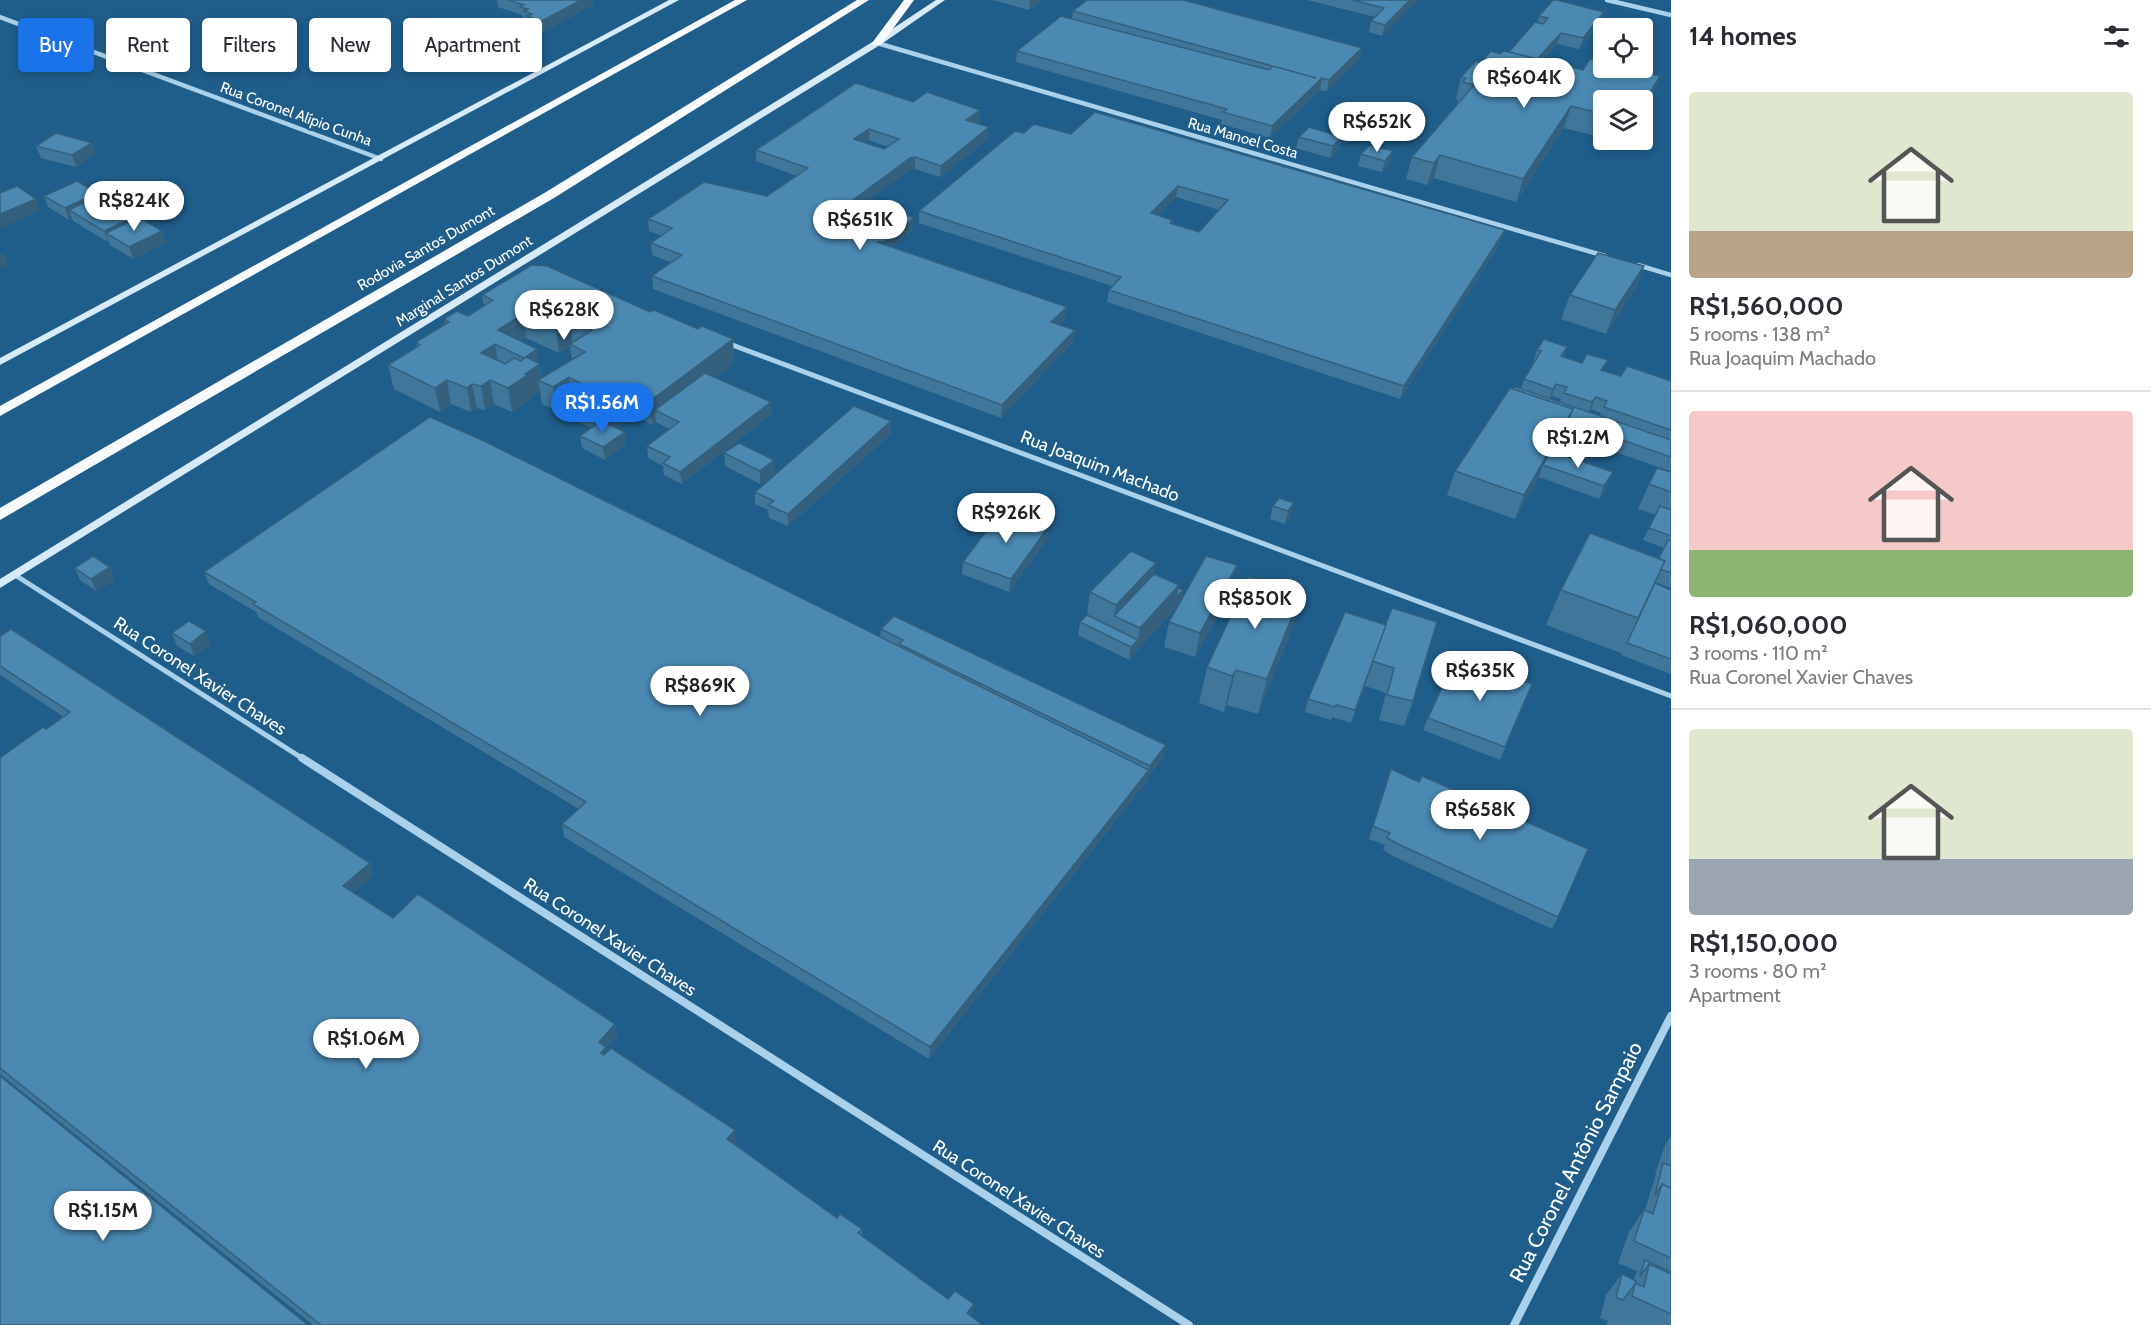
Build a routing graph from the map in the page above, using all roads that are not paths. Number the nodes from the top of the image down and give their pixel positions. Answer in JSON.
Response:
{"nodes":[{"id":1,"x":675,"y":0,"type":"edge"},
{"id":2,"x":742,"y":0,"type":"edge"},
{"id":3,"x":864,"y":0,"type":"edge"},
{"id":4,"x":909,"y":0,"type":"edge"},
{"id":5,"x":941,"y":0,"type":"edge"},
{"id":6,"x":1607,"y":0,"type":"edge"},
{"id":7,"x":1671,"y":15,"type":"edge"},
{"id":8,"x":0,"y":17,"type":"edge"},
{"id":9,"x":877,"y":43,"type":"junction"},
{"id":10,"x":381,"y":159,"type":"junction"},
{"id":11,"x":1613,"y":258,"type":"edge"},
{"id":12,"x":518,"y":265,"type":"junction"},
{"id":13,"x":1636,"y":265,"type":"edge"},
{"id":14,"x":530,"y":269,"type":"edge"},
{"id":15,"x":1671,"y":275,"type":"edge"},
{"id":16,"x":720,"y":340,"type":"edge"},
{"id":17,"x":0,"y":362,"type":"edge"},
{"id":18,"x":0,"y":412,"type":"edge"},
{"id":19,"x":0,"y":515,"type":"edge"},
{"id":20,"x":15,"y":575,"type":"junction"},
{"id":21,"x":0,"y":584,"type":"edge"},
{"id":22,"x":1671,"y":696,"type":"edge"},
{"id":23,"x":1671,"y":1016,"type":"edge"},
{"id":24,"x":1189,"y":1325,"type":"edge"},
{"id":25,"x":1514,"y":1325,"type":"edge"}],
"edges":[{"from":1,"to":10,"type":"main road"},
{"from":2,"to":18,"type":"highway"},
{"from":3,"to":19,"type":"highway","name":"Rodovia Santos Dumont"},
{"from":4,"to":9,"type":"highway"},
{"from":5,"to":9,"type":"main road","name":"Marginal Santos Dumont"},
{"from":6,"to":7,"type":"street"},
{"from":8,"to":10,"type":"street","name":"Rua Coronel Alípio Cunha"},
{"from":9,"to":11,"type":"street","name":"Rua Manoel Costa"},
{"from":9,"to":12,"type":"main road","name":"Marginal Santos Dumont"},
{"from":10,"to":17,"type":"main road"},
{"from":12,"to":14,"type":"street"},
{"from":12,"to":20,"type":"main road","name":"Marginal Santos Dumont"},
{"from":13,"to":15,"type":"street"},
{"from":16,"to":22,"type":"street","name":"Rua Joaquim Machado"},
{"from":20,"to":21,"type":"main road","name":"Marginal Santos Dumont"},
{"from":20,"to":24,"type":"street","name":"Rua Coronel Xavier Chaves"},
{"from":23,"to":25,"type":"street","name":"Rua Coronel Antônio Sampaio"}]}
